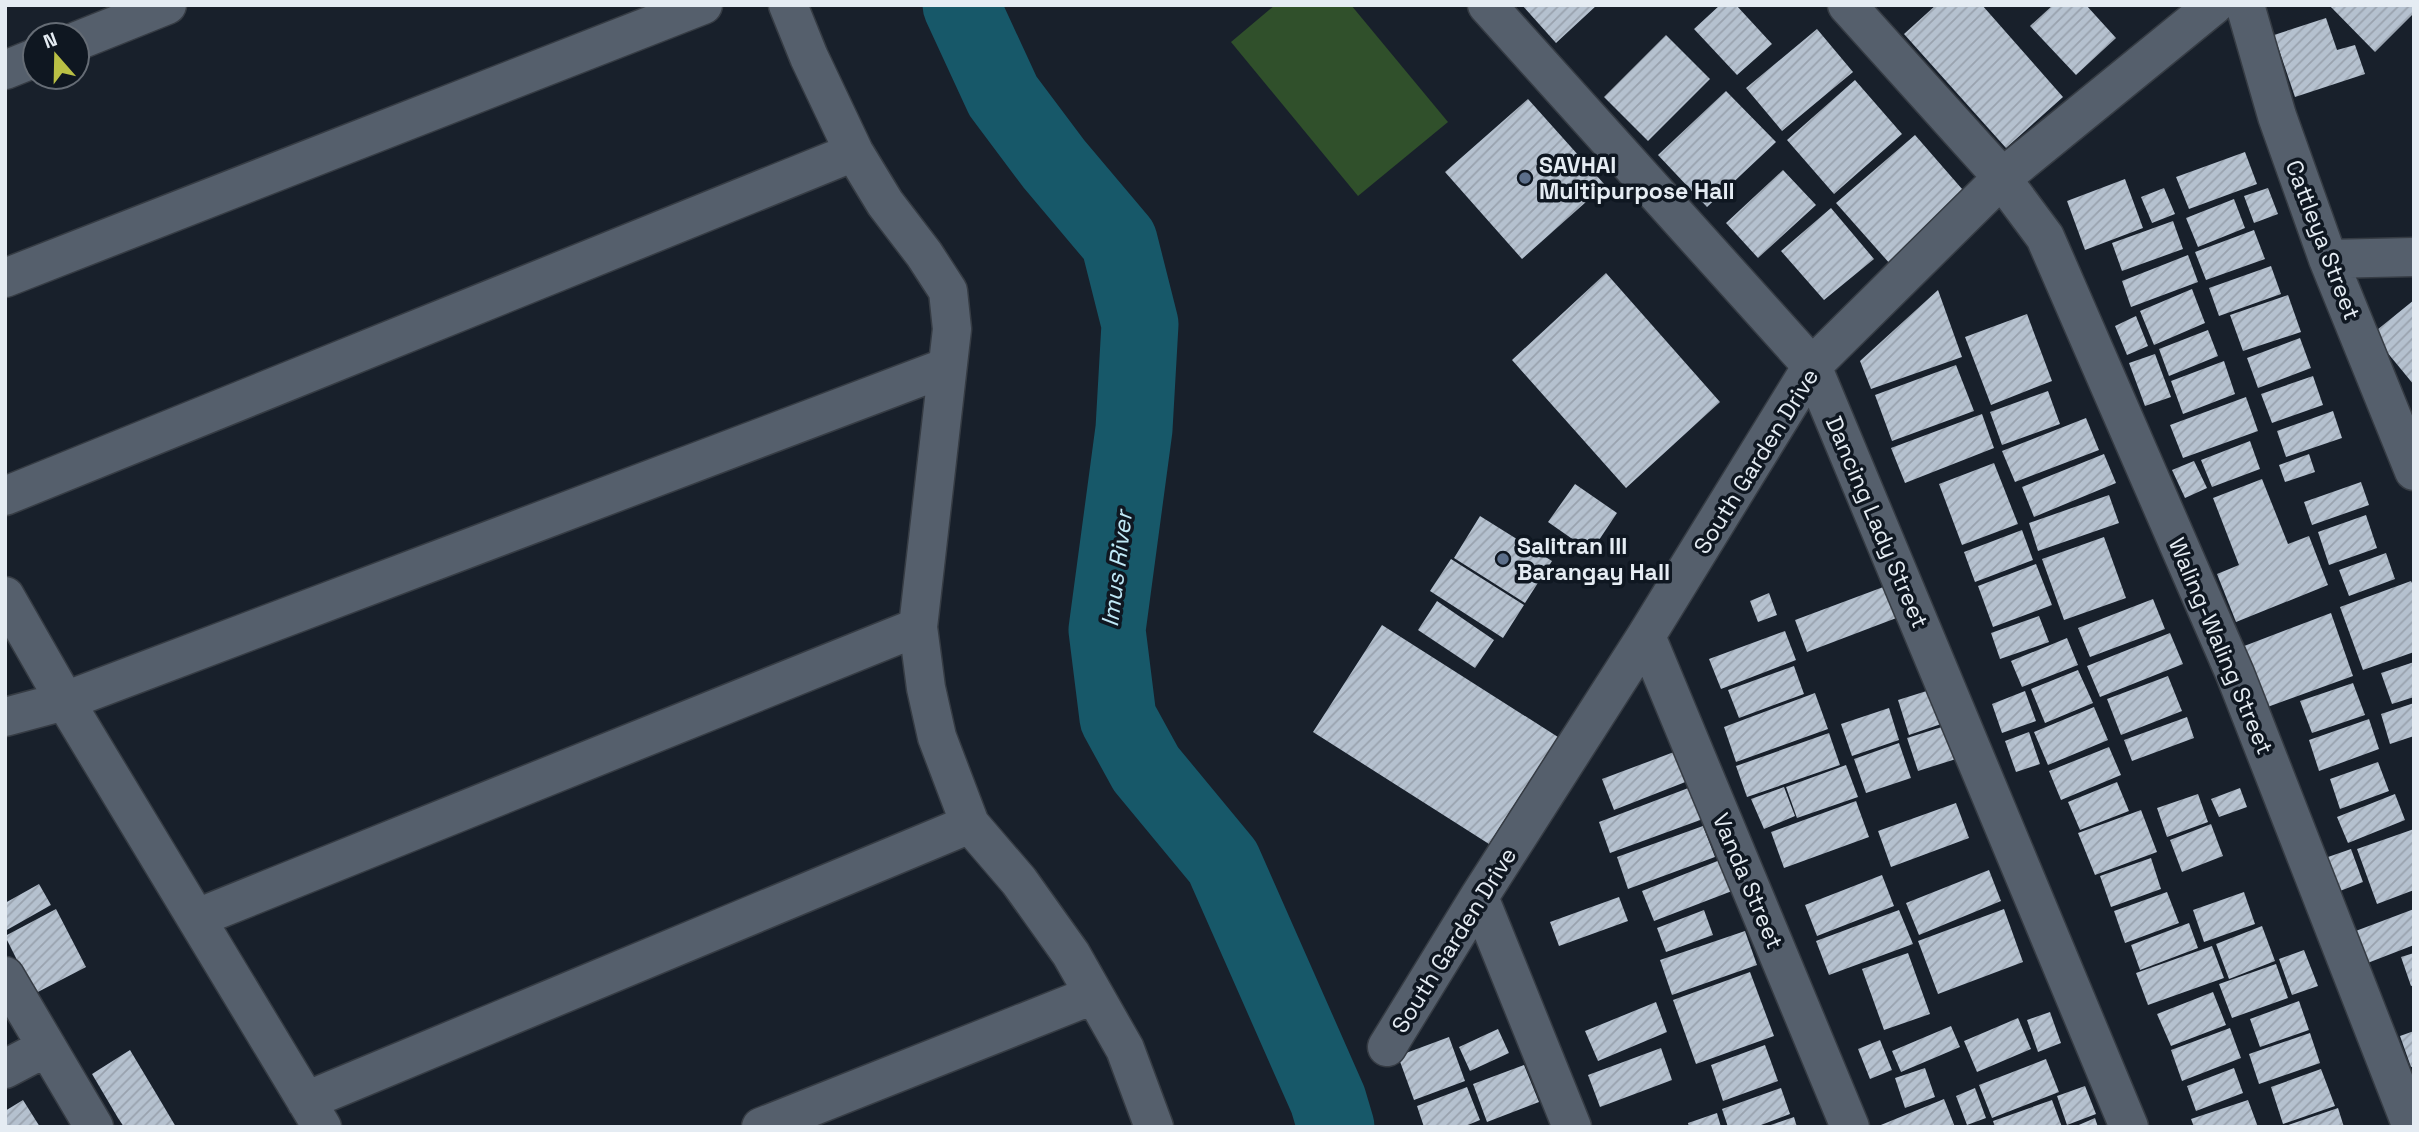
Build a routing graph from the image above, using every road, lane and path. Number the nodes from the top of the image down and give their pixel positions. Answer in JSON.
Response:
{"nodes":[{"id":1,"x":167,"y":5,"type":"edge"},
{"id":2,"x":703,"y":5,"type":"edge"},
{"id":3,"x":788,"y":5,"type":"edge"},
{"id":4,"x":1487,"y":5,"type":"edge"},
{"id":5,"x":1847,"y":5,"type":"edge"},
{"id":6,"x":2245,"y":5,"type":"edge"},
{"id":7,"x":2199,"y":10,"type":"edge"},
{"id":8,"x":91,"y":35,"type":"edge"},
{"id":9,"x":854,"y":152,"type":"junction"},
{"id":10,"x":2002,"y":178,"type":"junction"},
{"id":11,"x":2414,"y":257,"type":"edge"},
{"id":12,"x":2328,"y":258,"type":"junction"},
{"id":13,"x":5,"y":278,"type":"edge"},
{"id":14,"x":1812,"y":366,"type":"junction"},
{"id":15,"x":947,"y":367,"type":"junction"},
{"id":16,"x":2414,"y":471,"type":"edge"},
{"id":17,"x":5,"y":496,"type":"edge"},
{"id":18,"x":5,"y":596,"type":"edge"},
{"id":19,"x":918,"y":627,"type":"junction"},
{"id":20,"x":1646,"y":636,"type":"junction"},
{"id":21,"x":65,"y":701,"type":"junction"},
{"id":22,"x":5,"y":717,"type":"edge"},
{"id":23,"x":970,"y":824,"type":"junction"},
{"id":24,"x":1479,"y":897,"type":"junction"},
{"id":25,"x":197,"y":918,"type":"junction"},
{"id":26,"x":5,"y":976,"type":"edge"},
{"id":27,"x":1093,"y":995,"type":"junction"},
{"id":28,"x":47,"y":1047,"type":"junction"},
{"id":29,"x":1387,"y":1047,"type":"dead end"},
{"id":30,"x":5,"y":1069,"type":"edge"},
{"id":31,"x":314,"y":1114,"type":"edge"},
{"id":32,"x":94,"y":1127,"type":"edge"},
{"id":33,"x":761,"y":1127,"type":"edge"},
{"id":34,"x":1153,"y":1127,"type":"edge"},
{"id":35,"x":1572,"y":1127,"type":"edge"},
{"id":36,"x":1850,"y":1127,"type":"edge"},
{"id":37,"x":2129,"y":1127,"type":"edge"},
{"id":38,"x":2412,"y":1127,"type":"edge"}],
"edges":[{"from":1,"to":8,"type":"street"},
{"from":2,"to":13,"type":"street"},
{"from":3,"to":9,"type":"street"},
{"from":4,"to":14,"type":"street","name":"Dancing Lady Street"},
{"from":5,"to":10,"type":"street","name":"Waling-Waling Street"},
{"from":6,"to":12,"type":"street","name":"Cattleya Street"},
{"from":7,"to":10,"type":"street","name":"South Garden Drive"},
{"from":9,"to":15,"type":"street"},
{"from":9,"to":17,"type":"street"},
{"from":10,"to":14,"type":"street","name":"South Garden Drive"},
{"from":10,"to":38,"type":"street","name":"Waling-Waling Street"},
{"from":11,"to":12,"type":"street"},
{"from":12,"to":16,"type":"street","name":"Cattleya Street"},
{"from":14,"to":20,"type":"street","name":"South Garden Drive"},
{"from":14,"to":37,"type":"street","name":"Dancing Lady Street"},
{"from":15,"to":19,"type":"street"},
{"from":15,"to":21,"type":"street"},
{"from":18,"to":21,"type":"street"},
{"from":19,"to":23,"type":"street"},
{"from":19,"to":25,"type":"street"},
{"from":20,"to":24,"type":"street","name":"South Garden Drive"},
{"from":20,"to":36,"type":"street","name":"Vanda Street"},
{"from":21,"to":22,"type":"street"},
{"from":21,"to":25,"type":"street"},
{"from":23,"to":27,"type":"street"},
{"from":23,"to":31,"type":"street"},
{"from":24,"to":29,"type":"street","name":"South Garden Drive"},
{"from":24,"to":35,"type":"street"},
{"from":25,"to":31,"type":"street"},
{"from":26,"to":28,"type":"street"},
{"from":27,"to":33,"type":"street"},
{"from":27,"to":34,"type":"street"},
{"from":28,"to":30,"type":"street"},
{"from":28,"to":32,"type":"street"}]}
